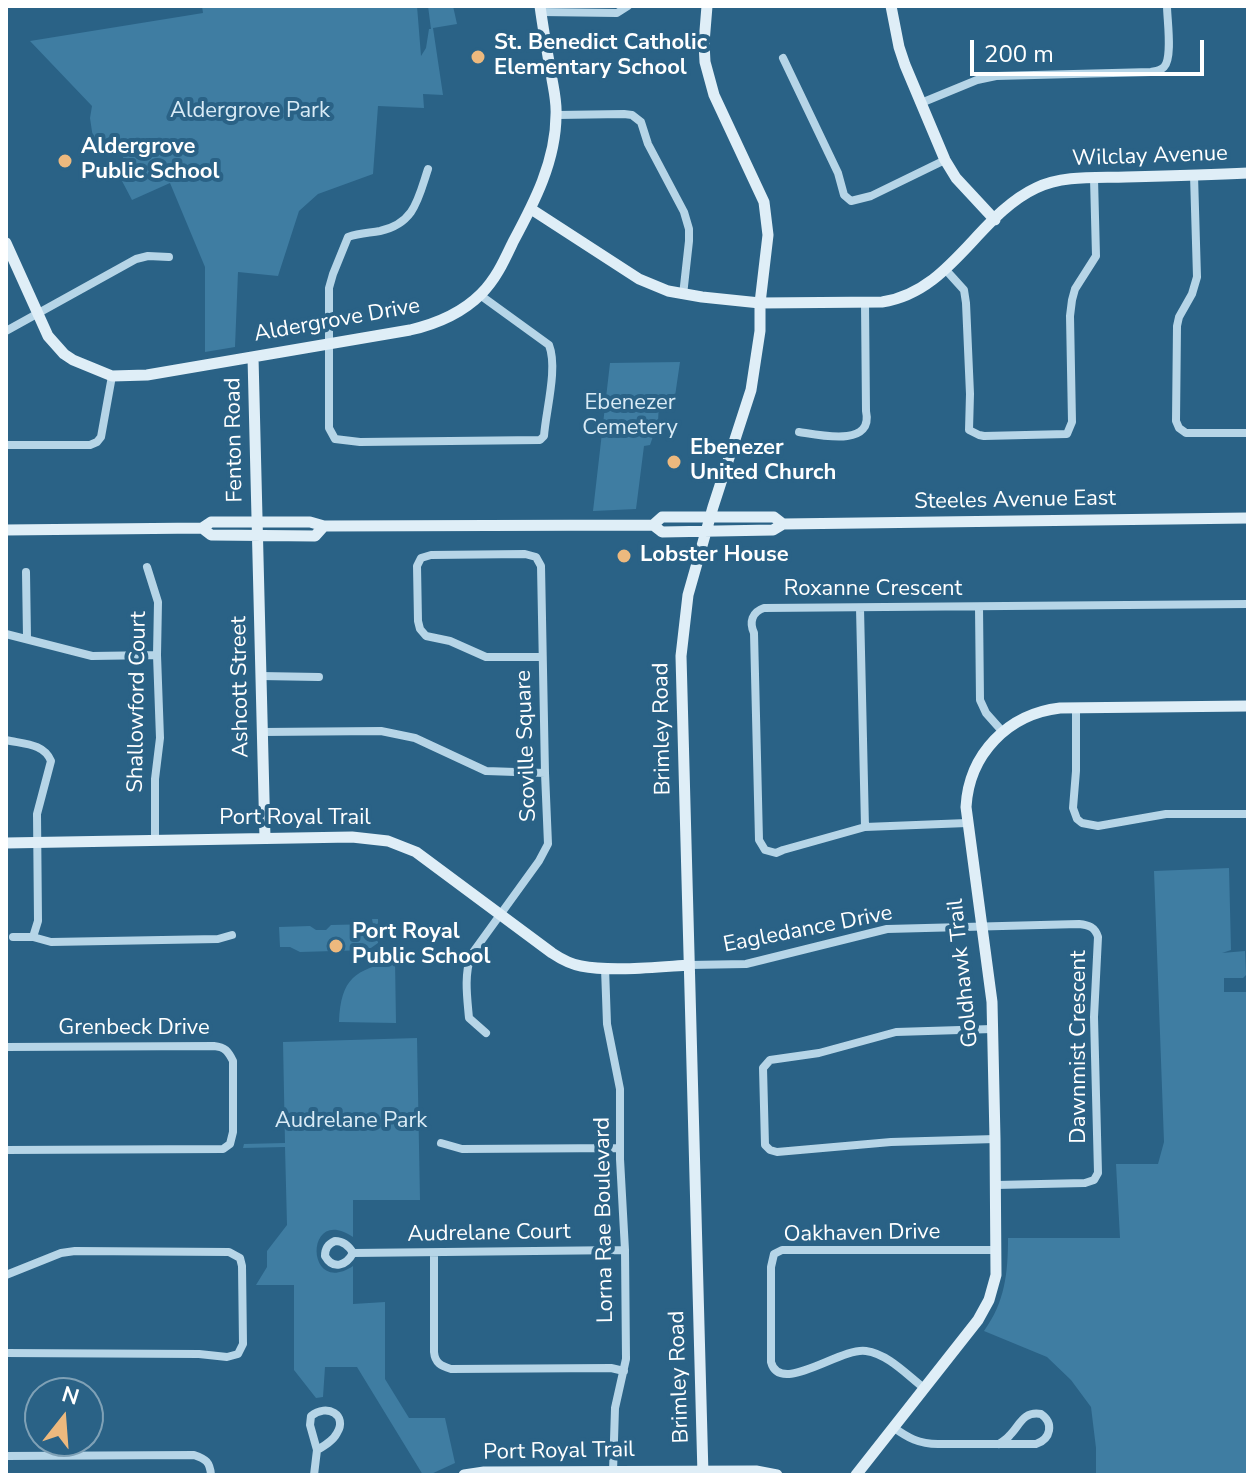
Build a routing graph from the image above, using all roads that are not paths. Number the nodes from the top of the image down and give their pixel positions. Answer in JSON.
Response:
{"nodes":[{"id":1,"x":628,"y":6,"type":"edge"},
{"id":2,"x":707,"y":6,"type":"edge"},
{"id":3,"x":891,"y":6,"type":"edge"},
{"id":4,"x":1167,"y":6,"type":"edge"},
{"id":5,"x":540,"y":9,"type":"edge"},
{"id":6,"x":783,"y":58,"type":"dead end"},
{"id":7,"x":921,"y":103,"type":"junction"},
{"id":8,"x":557,"y":115,"type":"junction"},
{"id":9,"x":945,"y":160,"type":"junction"},
{"id":10,"x":428,"y":169,"type":"dead end"},
{"id":11,"x":1248,"y":173,"type":"edge"},
{"id":12,"x":1194,"y":175,"type":"junction"},
{"id":13,"x":1094,"y":178,"type":"junction"},
{"id":14,"x":531,"y":209,"type":"junction"},
{"id":15,"x":995,"y":220,"type":"junction"},
{"id":16,"x":6,"y":243,"type":"edge"},
{"id":17,"x":169,"y":257,"type":"dead end"},
{"id":18,"x":945,"y":269,"type":"junction"},
{"id":19,"x":480,"y":295,"type":"junction"},
{"id":20,"x":683,"y":295,"type":"junction"},
{"id":21,"x":760,"y":303,"type":"junction"},
{"id":22,"x":865,"y":303,"type":"junction"},
{"id":23,"x":37,"y":313,"type":"junction"},
{"id":24,"x":6,"y":331,"type":"edge"},
{"id":25,"x":330,"y":344,"type":"junction"},
{"id":26,"x":253,"y":357,"type":"junction"},
{"id":27,"x":112,"y":376,"type":"junction"},
{"id":28,"x":799,"y":432,"type":"dead end"},
{"id":29,"x":1248,"y":433,"type":"edge"},
{"id":30,"x":6,"y":445,"type":"edge"},
{"id":31,"x":710,"y":517,"type":"junction"},
{"id":32,"x":1248,"y":518,"type":"edge"},
{"id":33,"x":257,"y":522,"type":"junction"},
{"id":34,"x":783,"y":524,"type":"junction"},
{"id":35,"x":653,"y":525,"type":"junction"},
{"id":36,"x":324,"y":526,"type":"junction"},
{"id":37,"x":202,"y":528,"type":"junction"},
{"id":38,"x":6,"y":530,"type":"edge"},
{"id":39,"x":706,"y":531,"type":"junction"},
{"id":40,"x":257,"y":535,"type":"junction"},
{"id":41,"x":147,"y":567,"type":"dead end"},
{"id":42,"x":26,"y":572,"type":"dead end"},
{"id":43,"x":1248,"y":604,"type":"edge"},
{"id":44,"x":979,"y":607,"type":"junction"},
{"id":45,"x":860,"y":608,"type":"junction"},
{"id":46,"x":6,"y":634,"type":"edge"},
{"id":47,"x":27,"y":638,"type":"junction"},
{"id":48,"x":157,"y":655,"type":"junction"},
{"id":49,"x":542,"y":657,"type":"junction"},
{"id":50,"x":261,"y":676,"type":"junction"},
{"id":51,"x":319,"y":677,"type":"dead end"},
{"id":52,"x":1248,"y":706,"type":"edge"},
{"id":53,"x":1076,"y":708,"type":"junction"},
{"id":54,"x":1002,"y":731,"type":"junction"},
{"id":55,"x":262,"y":732,"type":"junction"},
{"id":56,"x":6,"y":740,"type":"edge"},
{"id":57,"x":545,"y":773,"type":"junction"},
{"id":58,"x":1248,"y":814,"type":"edge"},
{"id":59,"x":967,"y":823,"type":"junction"},
{"id":60,"x":865,"y":827,"type":"junction"},
{"id":61,"x":265,"y":838,"type":"junction"},
{"id":62,"x":155,"y":840,"type":"junction"},
{"id":63,"x":38,"y":842,"type":"junction"},
{"id":64,"x":6,"y":843,"type":"edge"},
{"id":65,"x":499,"y":914,"type":"junction"},
{"id":66,"x":981,"y":927,"type":"junction"},
{"id":67,"x":232,"y":935,"type":"dead end"},
{"id":68,"x":13,"y":937,"type":"dead end"},
{"id":69,"x":33,"y":937,"type":"junction"},
{"id":70,"x":689,"y":965,"type":"junction"},
{"id":71,"x":605,"y":968,"type":"junction"},
{"id":72,"x":992,"y":1029,"type":"junction"},
{"id":73,"x":486,"y":1033,"type":"dead end"},
{"id":74,"x":6,"y":1047,"type":"edge"},
{"id":75,"x":995,"y":1139,"type":"junction"},
{"id":76,"x":441,"y":1143,"type":"dead end"},
{"id":77,"x":620,"y":1148,"type":"junction"},
{"id":78,"x":6,"y":1150,"type":"edge"},
{"id":79,"x":996,"y":1185,"type":"junction"},
{"id":80,"x":625,"y":1250,"type":"junction"},
{"id":81,"x":996,"y":1250,"type":"junction"},
{"id":82,"x":353,"y":1253,"type":"dead end"},
{"id":83,"x":434,"y":1253,"type":"junction"},
{"id":84,"x":6,"y":1275,"type":"edge"},
{"id":85,"x":6,"y":1353,"type":"edge"},
{"id":86,"x":624,"y":1371,"type":"junction"},
{"id":87,"x":924,"y":1388,"type":"junction"},
{"id":88,"x":893,"y":1427,"type":"junction"},
{"id":89,"x":999,"y":1444,"type":"junction"},
{"id":90,"x":317,"y":1450,"type":"junction"},
{"id":91,"x":6,"y":1456,"type":"edge"},
{"id":92,"x":613,"y":1472,"type":"junction"},
{"id":93,"x":539,"y":1473,"type":"edge"},
{"id":94,"x":703,"y":1473,"type":"edge"},
{"id":95,"x":211,"y":1475,"type":"edge"},
{"id":96,"x":314,"y":1475,"type":"edge"},
{"id":97,"x":464,"y":1475,"type":"edge"},
{"id":98,"x":777,"y":1475,"type":"edge"},
{"id":99,"x":856,"y":1475,"type":"edge"}],
"edges":[{"from":1,"to":5,"type":"street"},
{"from":2,"to":21,"type":"street","name":"Brimley Road"},
{"from":3,"to":7,"type":"street"},
{"from":4,"to":7,"type":"street"},
{"from":5,"to":8,"type":"street","name":"Aldergrove Drive"},
{"from":6,"to":9,"type":"street"},
{"from":7,"to":9,"type":"street"},
{"from":8,"to":14,"type":"street","name":"Aldergrove Drive"},
{"from":8,"to":20,"type":"street"},
{"from":9,"to":15,"type":"street"},
{"from":10,"to":25,"type":"street"},
{"from":11,"to":12,"type":"street","name":"Wilclay Avenue"},
{"from":12,"to":13,"type":"street","name":"Wilclay Avenue"},
{"from":12,"to":29,"type":"street"},
{"from":13,"to":15,"type":"street","name":"Wilclay Avenue"},
{"from":13,"to":18,"type":"street"},
{"from":14,"to":19,"type":"street","name":"Aldergrove Drive"},
{"from":14,"to":20,"type":"street","name":"Wilclay Avenue"},
{"from":15,"to":18,"type":"street","name":"Wilclay Avenue"},
{"from":16,"to":23,"type":"street","name":"Aldergrove Drive"},
{"from":17,"to":23,"type":"street"},
{"from":18,"to":22,"type":"street","name":"Wilclay Avenue"},
{"from":19,"to":25,"type":"street","name":"Aldergrove Drive"},
{"from":19,"to":25,"type":"street"},
{"from":20,"to":21,"type":"street","name":"Wilclay Avenue"},
{"from":21,"to":22,"type":"street","name":"Wilclay Avenue"},
{"from":21,"to":31,"type":"street","name":"Brimley Road"},
{"from":22,"to":28,"type":"street"},
{"from":23,"to":24,"type":"street"},
{"from":23,"to":27,"type":"street","name":"Aldergrove Drive"},
{"from":25,"to":26,"type":"street","name":"Aldergrove Drive"},
{"from":26,"to":27,"type":"street","name":"Aldergrove Drive"},
{"from":26,"to":33,"type":"street","name":"Fenton Road"},
{"from":27,"to":30,"type":"street"},
{"from":31,"to":34,"type":"street","name":"Steeles Avenue East"},
{"from":31,"to":35,"type":"street","name":"Steeles Avenue East"},
{"from":31,"to":39,"type":"street","name":"Brimley Road"},
{"from":32,"to":34,"type":"street","name":"Steeles Avenue East"},
{"from":33,"to":36,"type":"street","name":"Steeles Avenue East"},
{"from":33,"to":37,"type":"street","name":"Steeles Avenue East"},
{"from":33,"to":40,"type":"street","name":"Fenton Road"},
{"from":34,"to":39,"type":"street","name":"Steeles Avenue East"},
{"from":35,"to":36,"type":"street","name":"Steeles Avenue East"},
{"from":35,"to":39,"type":"street","name":"Steeles Avenue East"},
{"from":36,"to":40,"type":"street","name":"Steeles Avenue East"},
{"from":37,"to":38,"type":"street","name":"Steeles Avenue East"},
{"from":37,"to":40,"type":"street","name":"Steeles Avenue East"},
{"from":39,"to":70,"type":"street","name":"Brimley Road"},
{"from":40,"to":50,"type":"street","name":"Ashcott Street"},
{"from":41,"to":48,"type":"street","name":"Shallowford Court"},
{"from":42,"to":47,"type":"street"},
{"from":43,"to":44,"type":"street","name":"Roxanne Crescent"},
{"from":44,"to":45,"type":"street","name":"Roxanne Crescent"},
{"from":44,"to":54,"type":"street"},
{"from":45,"to":60,"type":"street"},
{"from":45,"to":60,"type":"street","name":"Roxanne Crescent"},
{"from":46,"to":47,"type":"street"},
{"from":47,"to":48,"type":"street"},
{"from":48,"to":62,"type":"street","name":"Shallowford Court"},
{"from":49,"to":49,"type":"street","name":"Scoville Square"},
{"from":49,"to":57,"type":"street","name":"Scoville Square"},
{"from":50,"to":51,"type":"street"},
{"from":50,"to":55,"type":"street","name":"Ashcott Street"},
{"from":52,"to":53,"type":"street","name":"Goldhawk Trail"},
{"from":53,"to":54,"type":"street","name":"Goldhawk Trail"},
{"from":53,"to":58,"type":"street"},
{"from":54,"to":59,"type":"street","name":"Goldhawk Trail"},
{"from":55,"to":57,"type":"street"},
{"from":55,"to":61,"type":"street","name":"Ashcott Street"},
{"from":56,"to":63,"type":"street"},
{"from":57,"to":65,"type":"street","name":"Scoville Square"},
{"from":59,"to":60,"type":"street","name":"Roxanne Crescent"},
{"from":59,"to":66,"type":"street","name":"Goldhawk Trail"},
{"from":61,"to":62,"type":"street","name":"Port Royal Trail"},
{"from":61,"to":65,"type":"street","name":"Port Royal Trail"},
{"from":62,"to":63,"type":"street","name":"Port Royal Trail"},
{"from":63,"to":64,"type":"street","name":"Port Royal Trail"},
{"from":63,"to":69,"type":"street"},
{"from":65,"to":71,"type":"street","name":"Port Royal Trail"},
{"from":65,"to":73,"type":"street","name":"Scoville Square"},
{"from":66,"to":70,"type":"street","name":"Eagledance Drive"},
{"from":66,"to":72,"type":"street","name":"Goldhawk Trail"},
{"from":66,"to":79,"type":"street","name":"Dawnmist Crescent"},
{"from":67,"to":69,"type":"street"},
{"from":68,"to":69,"type":"street"},
{"from":70,"to":71,"type":"street","name":"Port Royal Trail"},
{"from":70,"to":94,"type":"street","name":"Brimley Road"},
{"from":71,"to":77,"type":"street","name":"Lorna Rae Boulevard"},
{"from":72,"to":75,"type":"street","name":"Goldhawk Trail"},
{"from":72,"to":75,"type":"street"},
{"from":74,"to":78,"type":"street","name":"Grenbeck Drive"},
{"from":75,"to":79,"type":"street","name":"Goldhawk Trail"},
{"from":76,"to":77,"type":"street"},
{"from":77,"to":80,"type":"street","name":"Lorna Rae Boulevard"},
{"from":79,"to":81,"type":"street","name":"Goldhawk Trail"},
{"from":80,"to":83,"type":"street","name":"Audrelane Court"},
{"from":80,"to":86,"type":"street","name":"Lorna Rae Boulevard"},
{"from":81,"to":87,"type":"street","name":"Goldhawk Trail"},
{"from":81,"to":87,"type":"street","name":"Oakhaven Drive"},
{"from":82,"to":83,"type":"street","name":"Audrelane Court"},
{"from":83,"to":86,"type":"street"},
{"from":84,"to":85,"type":"street"},
{"from":86,"to":92,"type":"street","name":"Lorna Rae Boulevard"},
{"from":87,"to":88,"type":"street","name":"Goldhawk Trail"},
{"from":88,"to":89,"type":"street"},
{"from":88,"to":99,"type":"street","name":"Goldhawk Trail"},
{"from":89,"to":89,"type":"street"},
{"from":90,"to":90,"type":"street"},
{"from":90,"to":96,"type":"street"},
{"from":91,"to":95,"type":"street"},
{"from":92,"to":93,"type":"street","name":"Port Royal Trail"},
{"from":92,"to":94,"type":"street","name":"Port Royal Trail"},
{"from":93,"to":97,"type":"street","name":"Port Royal Trail"},
{"from":94,"to":98,"type":"street","name":"Port Royal Trail"}]}
